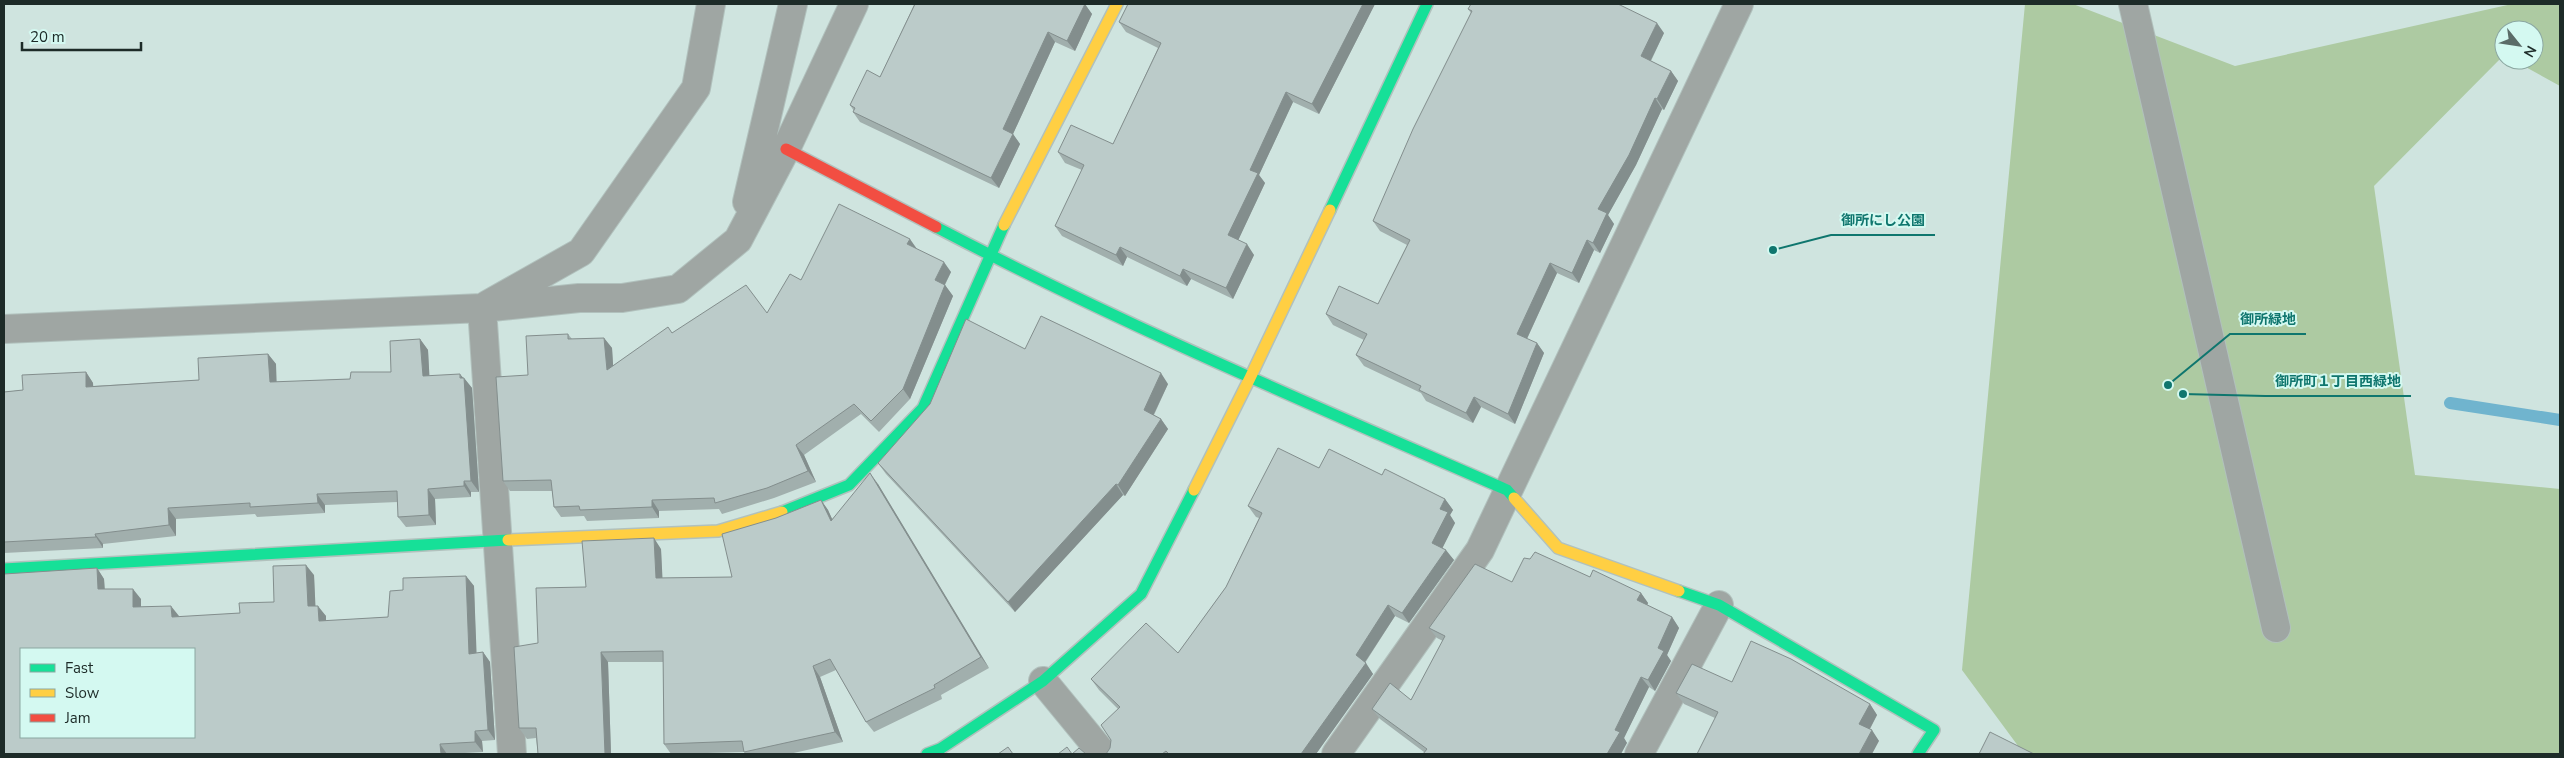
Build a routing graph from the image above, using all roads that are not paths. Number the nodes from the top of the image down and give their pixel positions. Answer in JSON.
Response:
{"nodes":[{"id":1,"x":711,"y":4,"type":"edge"},
{"id":2,"x":793,"y":4,"type":"edge"},
{"id":3,"x":854,"y":4,"type":"edge"},
{"id":4,"x":1117,"y":4,"type":"edge"},
{"id":5,"x":1427,"y":4,"type":"edge"},
{"id":6,"x":1739,"y":4,"type":"edge"},
{"id":7,"x":2133,"y":4,"type":"edge"},
{"id":8,"x":786,"y":149,"type":"junction"},
{"id":9,"x":738,"y":240,"type":"junction"},
{"id":10,"x":989,"y":255,"type":"junction"},
{"id":11,"x":482,"y":308,"type":"junction"},
{"id":12,"x":4,"y":329,"type":"edge"},
{"id":13,"x":1250,"y":378,"type":"junction"},
{"id":14,"x":1507,"y":490,"type":"junction"},
{"id":15,"x":496,"y":540,"type":"junction"},
{"id":16,"x":4,"y":569,"type":"edge"},
{"id":17,"x":1719,"y":604,"type":"junction"},
{"id":18,"x":2276,"y":628,"type":"dead end"},
{"id":19,"x":1043,"y":681,"type":"junction"},
{"id":20,"x":512,"y":754,"type":"edge"},
{"id":21,"x":927,"y":754,"type":"edge"},
{"id":22,"x":1104,"y":754,"type":"edge"},
{"id":23,"x":1336,"y":754,"type":"edge"},
{"id":24,"x":1639,"y":754,"type":"edge"},
{"id":25,"x":1918,"y":754,"type":"edge"}],
"edges":[{"from":1,"to":11,"type":"street"},
{"from":2,"to":9,"type":"street"},
{"from":3,"to":8,"type":"street"},
{"from":4,"to":10,"type":"street"},
{"from":5,"to":13,"type":"street"},
{"from":6,"to":14,"type":"street"},
{"from":7,"to":18,"type":"street"},
{"from":8,"to":9,"type":"street"},
{"from":8,"to":10,"type":"street"},
{"from":9,"to":11,"type":"street"},
{"from":10,"to":13,"type":"street"},
{"from":10,"to":15,"type":"street"},
{"from":11,"to":12,"type":"street"},
{"from":11,"to":15,"type":"street"},
{"from":13,"to":14,"type":"street"},
{"from":13,"to":19,"type":"street"},
{"from":14,"to":17,"type":"street"},
{"from":14,"to":23,"type":"street"},
{"from":15,"to":16,"type":"street"},
{"from":15,"to":20,"type":"street"},
{"from":17,"to":24,"type":"street"},
{"from":17,"to":25,"type":"street"},
{"from":19,"to":21,"type":"street"},
{"from":19,"to":22,"type":"street"}]}
